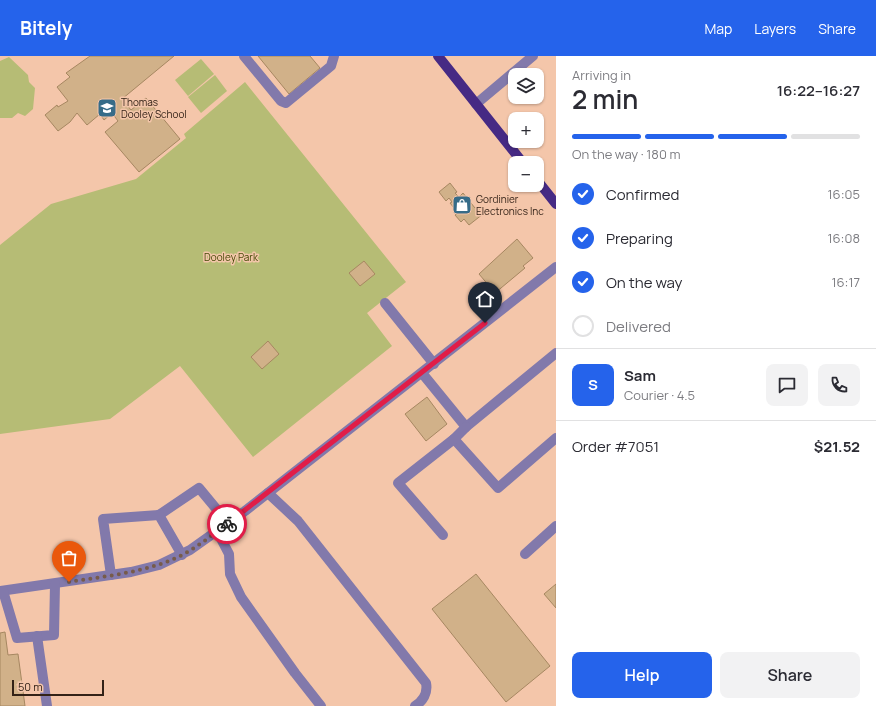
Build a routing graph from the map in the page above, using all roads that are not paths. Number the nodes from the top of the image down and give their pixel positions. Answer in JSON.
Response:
{"nodes":[{"id":1,"x":244,"y":56,"type":"edge"},
{"id":2,"x":334,"y":56,"type":"edge"},
{"id":3,"x":438,"y":56,"type":"edge"},
{"id":4,"x":533,"y":56,"type":"edge"},
{"id":5,"x":476,"y":104,"type":"junction"},
{"id":6,"x":517,"y":156,"type":"edge"},
{"id":7,"x":544,"y":189,"type":"edge"},
{"id":8,"x":556,"y":204,"type":"edge"},
{"id":9,"x":556,"y":266,"type":"edge"},
{"id":10,"x":385,"y":303,"type":"dead end"},
{"id":11,"x":556,"y":354,"type":"edge"},
{"id":12,"x":434,"y":364,"type":"junction"},
{"id":13,"x":422,"y":373,"type":"junction"},
{"id":14,"x":466,"y":427,"type":"junction"},
{"id":15,"x":556,"y":438,"type":"edge"},
{"id":16,"x":454,"y":439,"type":"junction"},
{"id":17,"x":268,"y":493,"type":"junction"},
{"id":18,"x":159,"y":515,"type":"junction"},
{"id":19,"x":228,"y":523,"type":"junction"},
{"id":20,"x":556,"y":526,"type":"edge"},
{"id":21,"x":217,"y":531,"type":"junction"},
{"id":22,"x":443,"y":536,"type":"dead end"},
{"id":23,"x":525,"y":554,"type":"dead end"},
{"id":24,"x":182,"y":555,"type":"junction"},
{"id":25,"x":111,"y":576,"type":"junction"},
{"id":26,"x":55,"y":584,"type":"junction"},
{"id":27,"x":1,"y":591,"type":"edge"},
{"id":28,"x":37,"y":636,"type":"junction"},
{"id":29,"x":47,"y":706,"type":"edge"},
{"id":30,"x":321,"y":706,"type":"edge"},
{"id":31,"x":415,"y":706,"type":"edge"}],
"edges":[{"from":1,"to":2,"type":"street"},
{"from":3,"to":5,"type":"main road"},
{"from":4,"to":5,"type":"street"},
{"from":5,"to":6,"type":"main road"},
{"from":7,"to":8,"type":"main road"},
{"from":9,"to":12,"type":"street"},
{"from":10,"to":12,"type":"street"},
{"from":11,"to":14,"type":"street"},
{"from":12,"to":13,"type":"street"},
{"from":13,"to":14,"type":"street"},
{"from":13,"to":17,"type":"street"},
{"from":14,"to":16,"type":"street"},
{"from":15,"to":16,"type":"street"},
{"from":16,"to":22,"type":"street"},
{"from":17,"to":19,"type":"street"},
{"from":17,"to":31,"type":"street"},
{"from":18,"to":19,"type":"street"},
{"from":18,"to":24,"type":"street"},
{"from":18,"to":25,"type":"street"},
{"from":19,"to":21,"type":"street"},
{"from":20,"to":23,"type":"street"},
{"from":21,"to":24,"type":"street"},
{"from":21,"to":30,"type":"street"},
{"from":24,"to":25,"type":"street"},
{"from":25,"to":26,"type":"street"},
{"from":26,"to":27,"type":"street"},
{"from":26,"to":28,"type":"street"},
{"from":27,"to":28,"type":"street"},
{"from":28,"to":29,"type":"street"}]}
